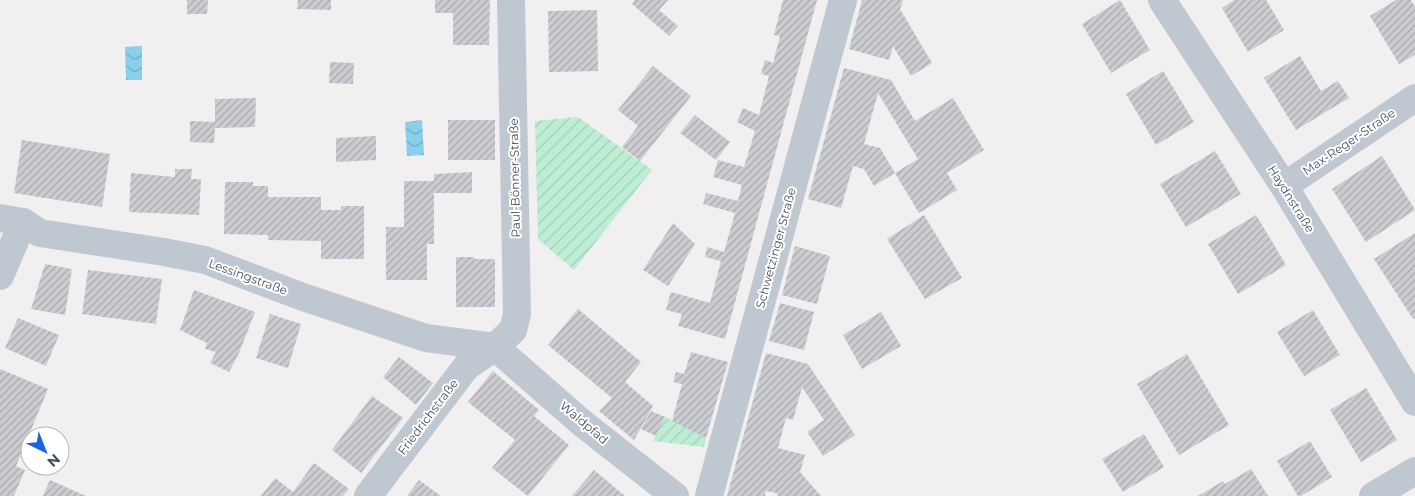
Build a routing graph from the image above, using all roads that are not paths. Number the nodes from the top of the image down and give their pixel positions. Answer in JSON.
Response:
{"nodes":[{"id":1,"x":511,"y":0,"type":"edge"},
{"id":2,"x":843,"y":0,"type":"edge"},
{"id":3,"x":1162,"y":0,"type":"edge"},
{"id":4,"x":1415,"y":98,"type":"edge"},
{"id":5,"x":1284,"y":186,"type":"junction"},
{"id":6,"x":12,"y":220,"type":"edge"},
{"id":7,"x":0,"y":276,"type":"edge"},
{"id":8,"x":495,"y":347,"type":"junction"},
{"id":9,"x":1415,"y":402,"type":"edge"},
{"id":10,"x":1415,"y":471,"type":"edge"},
{"id":11,"x":1378,"y":495,"type":"edge"},
{"id":12,"x":368,"y":496,"type":"edge"},
{"id":13,"x":675,"y":496,"type":"edge"},
{"id":14,"x":709,"y":496,"type":"edge"}],
"edges":[{"from":1,"to":8,"type":"street","name":"Paul-Bönner-Straße"},
{"from":2,"to":14,"type":"street","name":"Schwetzinger Straße"},
{"from":3,"to":5,"type":"street","name":"Haydnstraße"},
{"from":4,"to":5,"type":"street","name":"Max-Reger-Straße"},
{"from":5,"to":9,"type":"street","name":"Haydnstraße"},
{"from":6,"to":7,"type":"street"},
{"from":6,"to":8,"type":"street","name":"Lessingstraße"},
{"from":8,"to":12,"type":"street","name":"Friedrichstraße"},
{"from":8,"to":13,"type":"street","name":"Waldpfad"},
{"from":10,"to":11,"type":"street"}]}
